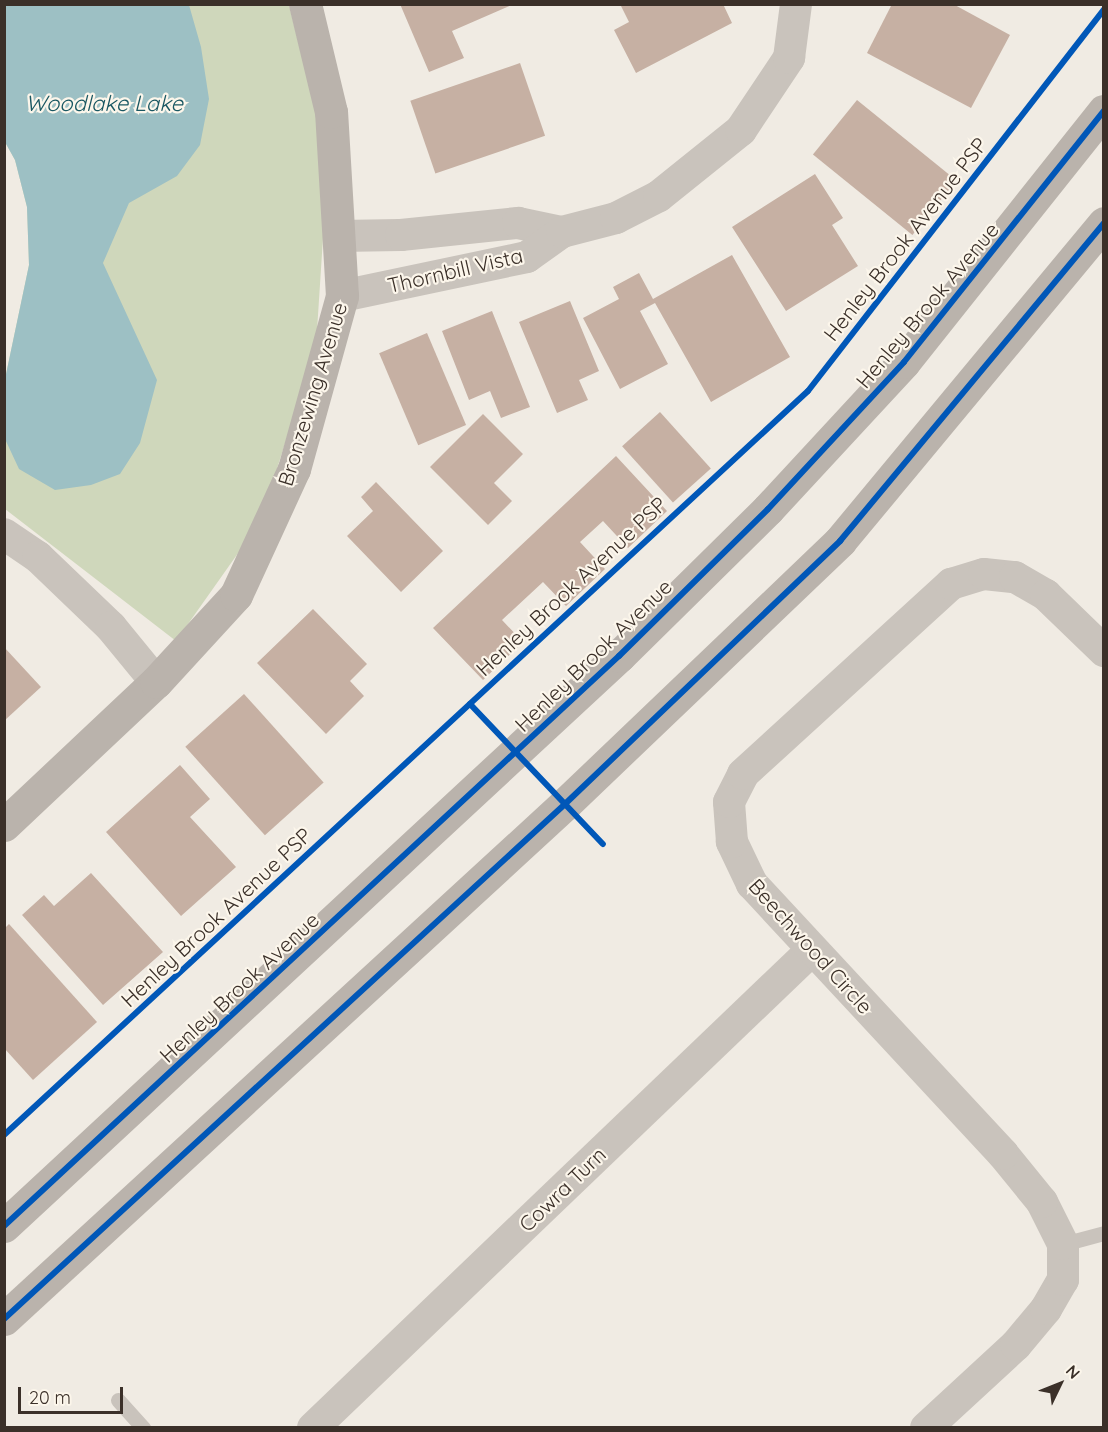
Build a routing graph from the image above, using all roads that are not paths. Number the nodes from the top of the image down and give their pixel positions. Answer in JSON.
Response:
{"nodes":[{"id":1,"x":305,"y":4,"type":"edge"},
{"id":2,"x":796,"y":4,"type":"edge"},
{"id":3,"x":1104,"y":111,"type":"edge"},
{"id":4,"x":1104,"y":223,"type":"edge"},
{"id":5,"x":562,"y":232,"type":"junction"},
{"id":6,"x":339,"y":236,"type":"junction"},
{"id":7,"x":342,"y":296,"type":"junction"},
{"id":8,"x":4,"y":534,"type":"edge"},
{"id":9,"x":1104,"y":651,"type":"edge"},
{"id":10,"x":156,"y":682,"type":"junction"},
{"id":11,"x":4,"y":825,"type":"edge"},
{"id":12,"x":812,"y":950,"type":"junction"},
{"id":13,"x":4,"y":1226,"type":"edge"},
{"id":14,"x":1104,"y":1233,"type":"edge"},
{"id":15,"x":1064,"y":1244,"type":"junction"},
{"id":16,"x":4,"y":1318,"type":"edge"},
{"id":17,"x":118,"y":1400,"type":"dead end"},
{"id":18,"x":144,"y":1428,"type":"edge"},
{"id":19,"x":313,"y":1428,"type":"edge"},
{"id":20,"x":926,"y":1428,"type":"edge"}],
"edges":[{"from":1,"to":6,"type":"main road","name":"Bronzewing Avenue"},
{"from":2,"to":5,"type":"street","name":"Thornbill Vista"},
{"from":3,"to":13,"type":"main road","name":"Henley Brook Avenue"},
{"from":4,"to":16,"type":"main road"},
{"from":5,"to":6,"type":"street","name":"Thornbill Vista"},
{"from":5,"to":7,"type":"street","name":"Thornbill Vista"},
{"from":6,"to":7,"type":"main road","name":"Bronzewing Avenue"},
{"from":7,"to":10,"type":"main road","name":"Bronzewing Avenue"},
{"from":8,"to":10,"type":"street"},
{"from":9,"to":12,"type":"street","name":"Beechwood Circle"},
{"from":10,"to":11,"type":"main road","name":"Bronzewing Avenue"},
{"from":12,"to":15,"type":"street","name":"Beechwood Circle"},
{"from":12,"to":19,"type":"street","name":"Cowra Turn"},
{"from":14,"to":15,"type":"lane"},
{"from":15,"to":20,"type":"street","name":"Beechwood Circle"},
{"from":17,"to":18,"type":"lane"}]}
